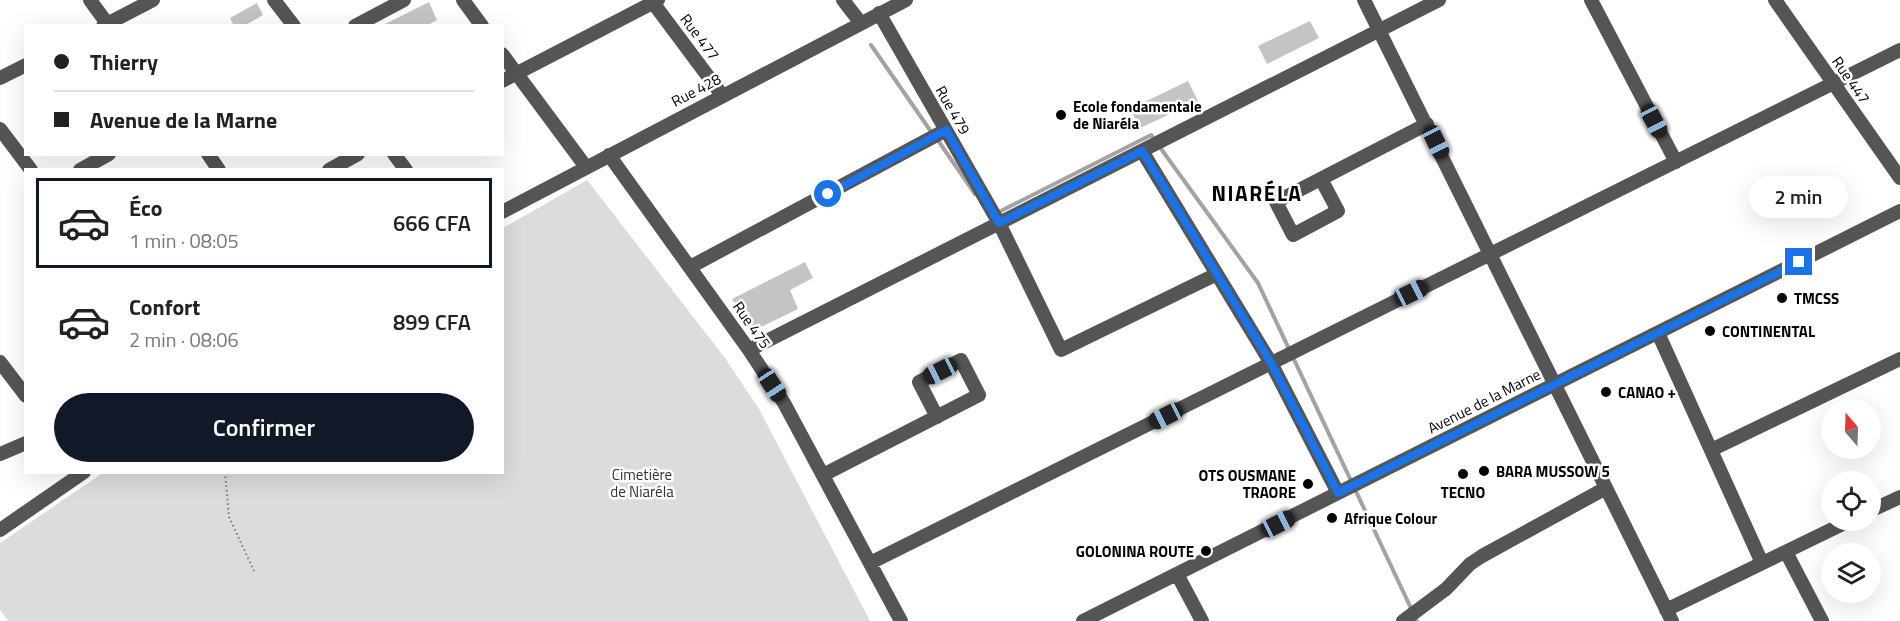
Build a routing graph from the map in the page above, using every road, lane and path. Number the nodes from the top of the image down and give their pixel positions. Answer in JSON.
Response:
{"nodes":[{"id":1,"x":90,"y":0,"type":"edge"},
{"id":2,"x":153,"y":0,"type":"edge"},
{"id":3,"x":274,"y":0,"type":"edge"},
{"id":4,"x":404,"y":0,"type":"edge"},
{"id":5,"x":463,"y":0,"type":"edge"},
{"id":6,"x":843,"y":0,"type":"edge"},
{"id":7,"x":906,"y":0,"type":"edge"},
{"id":8,"x":1364,"y":0,"type":"edge"},
{"id":9,"x":1439,"y":0,"type":"edge"},
{"id":10,"x":1591,"y":0,"type":"edge"},
{"id":11,"x":1775,"y":0,"type":"edge"},
{"id":12,"x":654,"y":1,"type":"edge"},
{"id":13,"x":879,"y":13,"type":"junction"},
{"id":14,"x":860,"y":22,"type":"junction"},
{"id":15,"x":106,"y":24,"type":"edge"},
{"id":16,"x":109,"y":24,"type":"edge"},
{"id":17,"x":292,"y":24,"type":"edge"},
{"id":18,"x":359,"y":24,"type":"edge"},
{"id":19,"x":481,"y":24,"type":"edge"},
{"id":20,"x":1381,"y":30,"type":"junction"},
{"id":21,"x":1900,"y":50,"type":"edge"},
{"id":22,"x":504,"y":57,"type":"edge"},
{"id":23,"x":24,"y":66,"type":"edge"},
{"id":24,"x":517,"y":73,"type":"junction"},
{"id":25,"x":0,"y":78,"type":"edge"},
{"id":26,"x":504,"y":80,"type":"edge"},
{"id":27,"x":1833,"y":83,"type":"junction"},
{"id":28,"x":722,"y":95,"type":"junction"},
{"id":29,"x":1427,"y":124,"type":"junction"},
{"id":30,"x":0,"y":129,"type":"edge"},
{"id":31,"x":946,"y":130,"type":"junction"},
{"id":32,"x":1142,"y":151,"type":"junction"},
{"id":33,"x":609,"y":155,"type":"junction"},
{"id":34,"x":105,"y":156,"type":"edge"},
{"id":35,"x":354,"y":156,"type":"edge"},
{"id":36,"x":1676,"y":162,"type":"junction"},
{"id":37,"x":586,"y":167,"type":"junction"},
{"id":38,"x":30,"y":168,"type":"edge"},
{"id":39,"x":84,"y":168,"type":"edge"},
{"id":40,"x":333,"y":168,"type":"edge"},
{"id":41,"x":1900,"y":178,"type":"edge"},
{"id":42,"x":1321,"y":179,"type":"junction"},
{"id":43,"x":504,"y":211,"type":"edge"},
{"id":44,"x":1900,"y":211,"type":"edge"},
{"id":45,"x":999,"y":223,"type":"junction"},
{"id":46,"x":1491,"y":254,"type":"junction"},
{"id":47,"x":690,"y":267,"type":"junction"},
{"id":48,"x":1217,"y":274,"type":"junction"},
{"id":49,"x":1658,"y":333,"type":"junction"},
{"id":50,"x":749,"y":350,"type":"junction"},
{"id":51,"x":1900,"y":359,"type":"edge"},
{"id":52,"x":0,"y":362,"type":"edge"},
{"id":53,"x":1271,"y":363,"type":"junction"},
{"id":54,"x":1555,"y":384,"type":"junction"},
{"id":55,"x":24,"y":393,"type":"edge"},
{"id":56,"x":937,"y":417,"type":"junction"},
{"id":57,"x":24,"y":444,"type":"edge"},
{"id":58,"x":1711,"y":450,"type":"junction"},
{"id":59,"x":0,"y":454,"type":"edge"},
{"id":60,"x":82,"y":474,"type":"edge"},
{"id":61,"x":225,"y":474,"type":"edge"},
{"id":62,"x":823,"y":475,"type":"junction"},
{"id":63,"x":1606,"y":488,"type":"junction"},
{"id":64,"x":1338,"y":493,"type":"junction"},
{"id":65,"x":1900,"y":497,"type":"edge"},
{"id":66,"x":1881,"y":506,"type":"edge"},
{"id":67,"x":0,"y":530,"type":"edge"},
{"id":68,"x":1829,"y":531,"type":"edge"},
{"id":69,"x":1786,"y":552,"type":"junction"},
{"id":70,"x":870,"y":563,"type":"junction"},
{"id":71,"x":1762,"y":563,"type":"junction"},
{"id":72,"x":254,"y":571,"type":"dead end"},
{"id":73,"x":1177,"y":574,"type":"junction"},
{"id":74,"x":1669,"y":615,"type":"edge"},
{"id":75,"x":901,"y":621,"type":"edge"},
{"id":76,"x":1083,"y":621,"type":"edge"},
{"id":77,"x":1202,"y":621,"type":"edge"},
{"id":78,"x":1403,"y":621,"type":"edge"},
{"id":79,"x":1822,"y":621,"type":"edge"}],
"edges":[{"from":1,"to":15,"type":"street"},
{"from":2,"to":16,"type":"street"},
{"from":3,"to":17,"type":"street"},
{"from":4,"to":18,"type":"street"},
{"from":5,"to":19,"type":"street"},
{"from":6,"to":14,"type":"street"},
{"from":7,"to":13,"type":"street","name":"Rue 428"},
{"from":8,"to":20,"type":"street"},
{"from":9,"to":20,"type":"street"},
{"from":10,"to":36,"type":"street"},
{"from":11,"to":27,"type":"street","name":"Rue 447"},
{"from":12,"to":24,"type":"street"},
{"from":12,"to":28,"type":"street","name":"Rue 477"},
{"from":13,"to":14,"type":"street","name":"Rue 428"},
{"from":13,"to":31,"type":"street","name":"Rue 479"},
{"from":14,"to":28,"type":"street","name":"Rue 428"},
{"from":20,"to":29,"type":"street"},
{"from":20,"to":32,"type":"street"},
{"from":21,"to":27,"type":"street"},
{"from":22,"to":24,"type":"street"},
{"from":23,"to":25,"type":"street"},
{"from":24,"to":26,"type":"street"},
{"from":24,"to":37,"type":"street"},
{"from":27,"to":36,"type":"street"},
{"from":27,"to":41,"type":"street","name":"Rue 447"},
{"from":28,"to":33,"type":"street","name":"Rue 428"},
{"from":29,"to":42,"type":"street"},
{"from":29,"to":46,"type":"street"},
{"from":30,"to":38,"type":"street"},
{"from":31,"to":45,"type":"street","name":"Rue 479"},
{"from":31,"to":47,"type":"street"},
{"from":32,"to":45,"type":"street"},
{"from":32,"to":48,"type":"street"},
{"from":33,"to":37,"type":"street","name":"Rue 428"},
{"from":33,"to":47,"type":"street","name":"Rue 475"},
{"from":34,"to":39,"type":"street"},
{"from":35,"to":40,"type":"street"},
{"from":36,"to":46,"type":"street"},
{"from":37,"to":43,"type":"street","name":"Rue 428"},
{"from":42,"to":42,"type":"street"},
{"from":44,"to":49,"type":"street","name":"Avenue de la Marne"},
{"from":45,"to":48,"type":"street","name":"Rue 479"},
{"from":45,"to":50,"type":"street"},
{"from":46,"to":53,"type":"street"},
{"from":46,"to":54,"type":"street"},
{"from":47,"to":50,"type":"street","name":"Rue 475"},
{"from":48,"to":53,"type":"street"},
{"from":49,"to":54,"type":"street","name":"Avenue de la Marne"},
{"from":49,"to":58,"type":"street"},
{"from":50,"to":62,"type":"street","name":"Rue 475"},
{"from":51,"to":58,"type":"street"},
{"from":52,"to":55,"type":"street"},
{"from":53,"to":64,"type":"street"},
{"from":53,"to":70,"type":"street"},
{"from":54,"to":63,"type":"street"},
{"from":54,"to":64,"type":"street","name":"Avenue de la Marne"},
{"from":56,"to":56,"type":"street"},
{"from":56,"to":62,"type":"street"},
{"from":57,"to":59,"type":"street"},
{"from":58,"to":71,"type":"street"},
{"from":60,"to":67,"type":"street"},
{"from":61,"to":72,"type":"path"},
{"from":62,"to":70,"type":"street","name":"Rue 475"},
{"from":63,"to":74,"type":"street"},
{"from":63,"to":78,"type":"street"},
{"from":64,"to":73,"type":"street","name":"Avenue de la Marne"},
{"from":65,"to":66,"type":"street"},
{"from":68,"to":69,"type":"street"},
{"from":69,"to":71,"type":"street"},
{"from":69,"to":79,"type":"street"},
{"from":70,"to":75,"type":"street","name":"Rue 475"},
{"from":71,"to":74,"type":"street"},
{"from":73,"to":76,"type":"street","name":"Avenue de la Marne"},
{"from":73,"to":77,"type":"street"}]}
